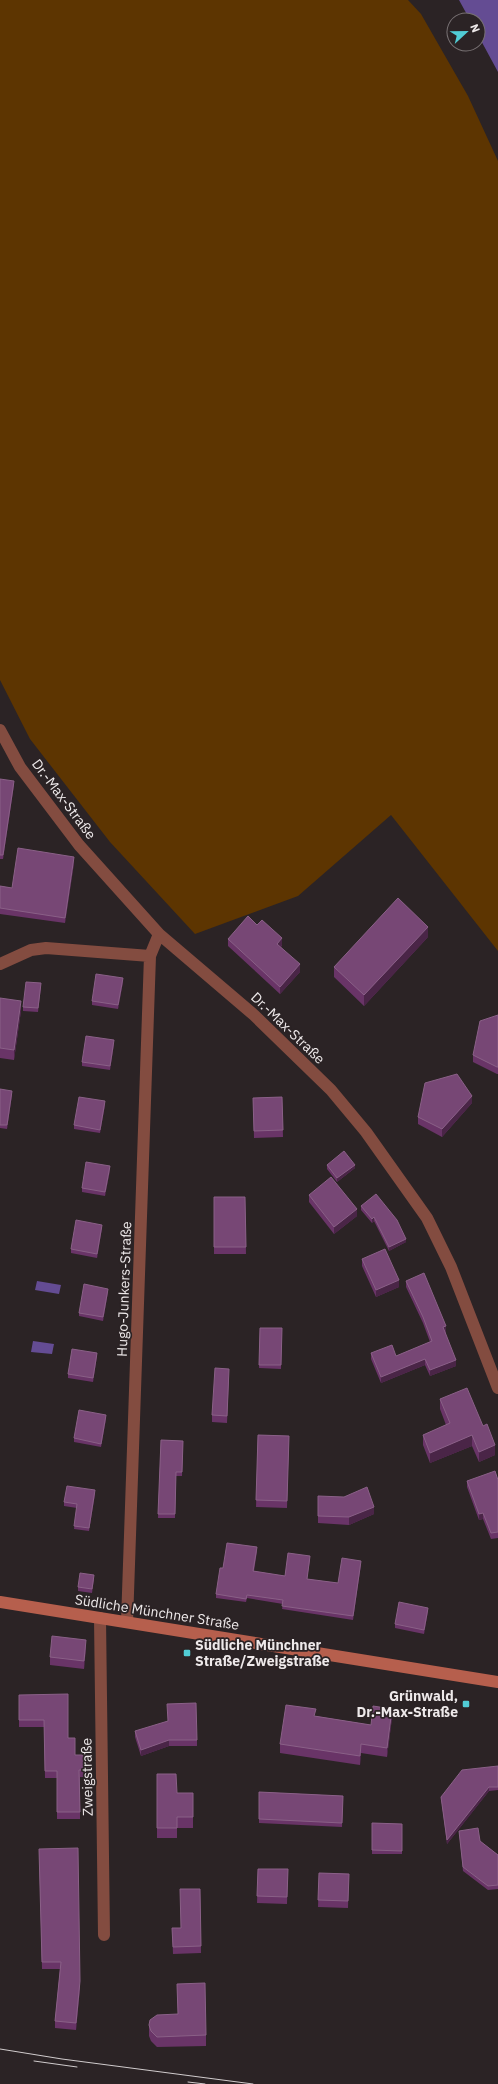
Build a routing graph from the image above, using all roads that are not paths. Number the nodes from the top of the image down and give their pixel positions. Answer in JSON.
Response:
{"nodes":[{"id":1,"x":0,"y":730,"type":"edge"},
{"id":2,"x":159,"y":934,"type":"junction"},
{"id":3,"x":150,"y":956,"type":"junction"},
{"id":4,"x":0,"y":964,"type":"edge"},
{"id":5,"x":498,"y":1388,"type":"edge"},
{"id":6,"x":0,"y":1602,"type":"edge"},
{"id":7,"x":100,"y":1618,"type":"junction"},
{"id":8,"x":127,"y":1622,"type":"junction"},
{"id":9,"x":498,"y":1682,"type":"edge"},
{"id":10,"x":104,"y":1935,"type":"dead end"}],
"edges":[{"from":1,"to":2,"type":"street","name":"Dr.-Max-Straße"},
{"from":2,"to":3,"type":"street"},
{"from":2,"to":5,"type":"street","name":"Dr.-Max-Straße"},
{"from":3,"to":4,"type":"street"},
{"from":3,"to":8,"type":"street","name":"Hugo-Junkers-Straße"},
{"from":6,"to":7,"type":"main road","name":"Südliche Münchner Straße"},
{"from":7,"to":8,"type":"main road","name":"Südliche Münchner Straße"},
{"from":7,"to":10,"type":"street","name":"Zweigstraße"},
{"from":8,"to":9,"type":"main road","name":"Südliche Münchner Straße"}]}
